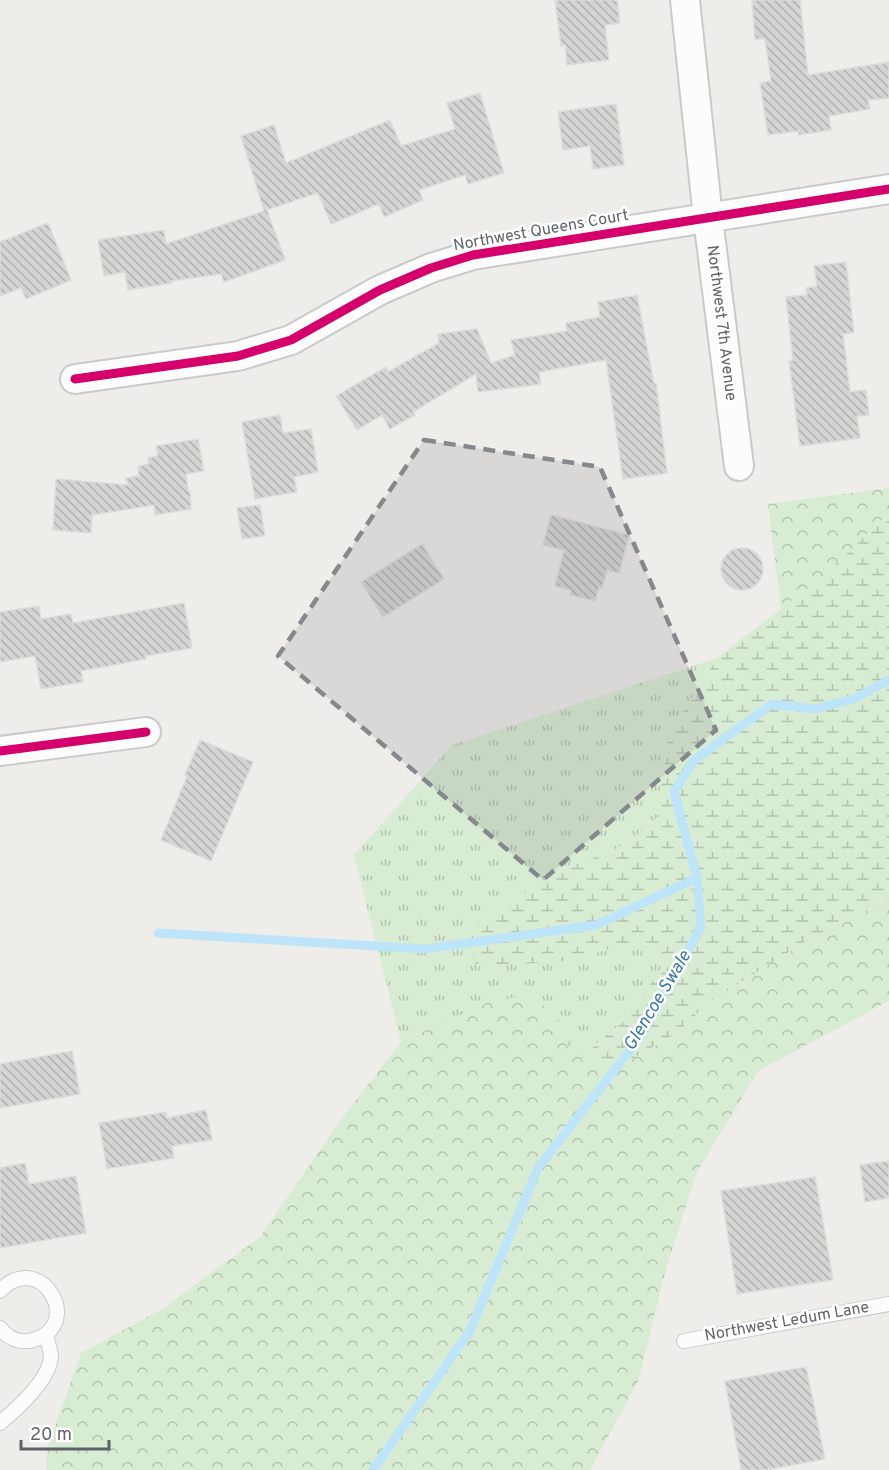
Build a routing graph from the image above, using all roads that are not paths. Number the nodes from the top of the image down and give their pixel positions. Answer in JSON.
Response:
{"nodes":[{"id":1,"x":685,"y":0,"type":"edge"},
{"id":2,"x":889,"y":189,"type":"edge"},
{"id":3,"x":708,"y":218,"type":"junction"},
{"id":4,"x":75,"y":379,"type":"dead end"},
{"id":5,"x":738,"y":466,"type":"dead end"},
{"id":6,"x":146,"y":732,"type":"dead end"},
{"id":7,"x":0,"y":751,"type":"edge"},
{"id":8,"x":0,"y":1292,"type":"edge"},
{"id":9,"x":889,"y":1304,"type":"edge"},
{"id":10,"x":0,"y":1328,"type":"edge"},
{"id":11,"x":46,"y":1334,"type":"junction"},
{"id":12,"x":684,"y":1341,"type":"dead end"},
{"id":13,"x":0,"y":1423,"type":"edge"}],
"edges":[{"from":1,"to":3,"type":"street","name":"Northwest 7th Avenue"},
{"from":2,"to":3,"type":"street","name":"Northwest Queens Court"},
{"from":3,"to":4,"type":"street","name":"Northwest Queens Court"},
{"from":3,"to":5,"type":"street","name":"Northwest 7th Avenue"},
{"from":6,"to":7,"type":"street"},
{"from":8,"to":11,"type":"lane"},
{"from":9,"to":12,"type":"lane","name":"Northwest Ledum Lane"},
{"from":10,"to":11,"type":"lane"},
{"from":11,"to":13,"type":"lane"}]}
